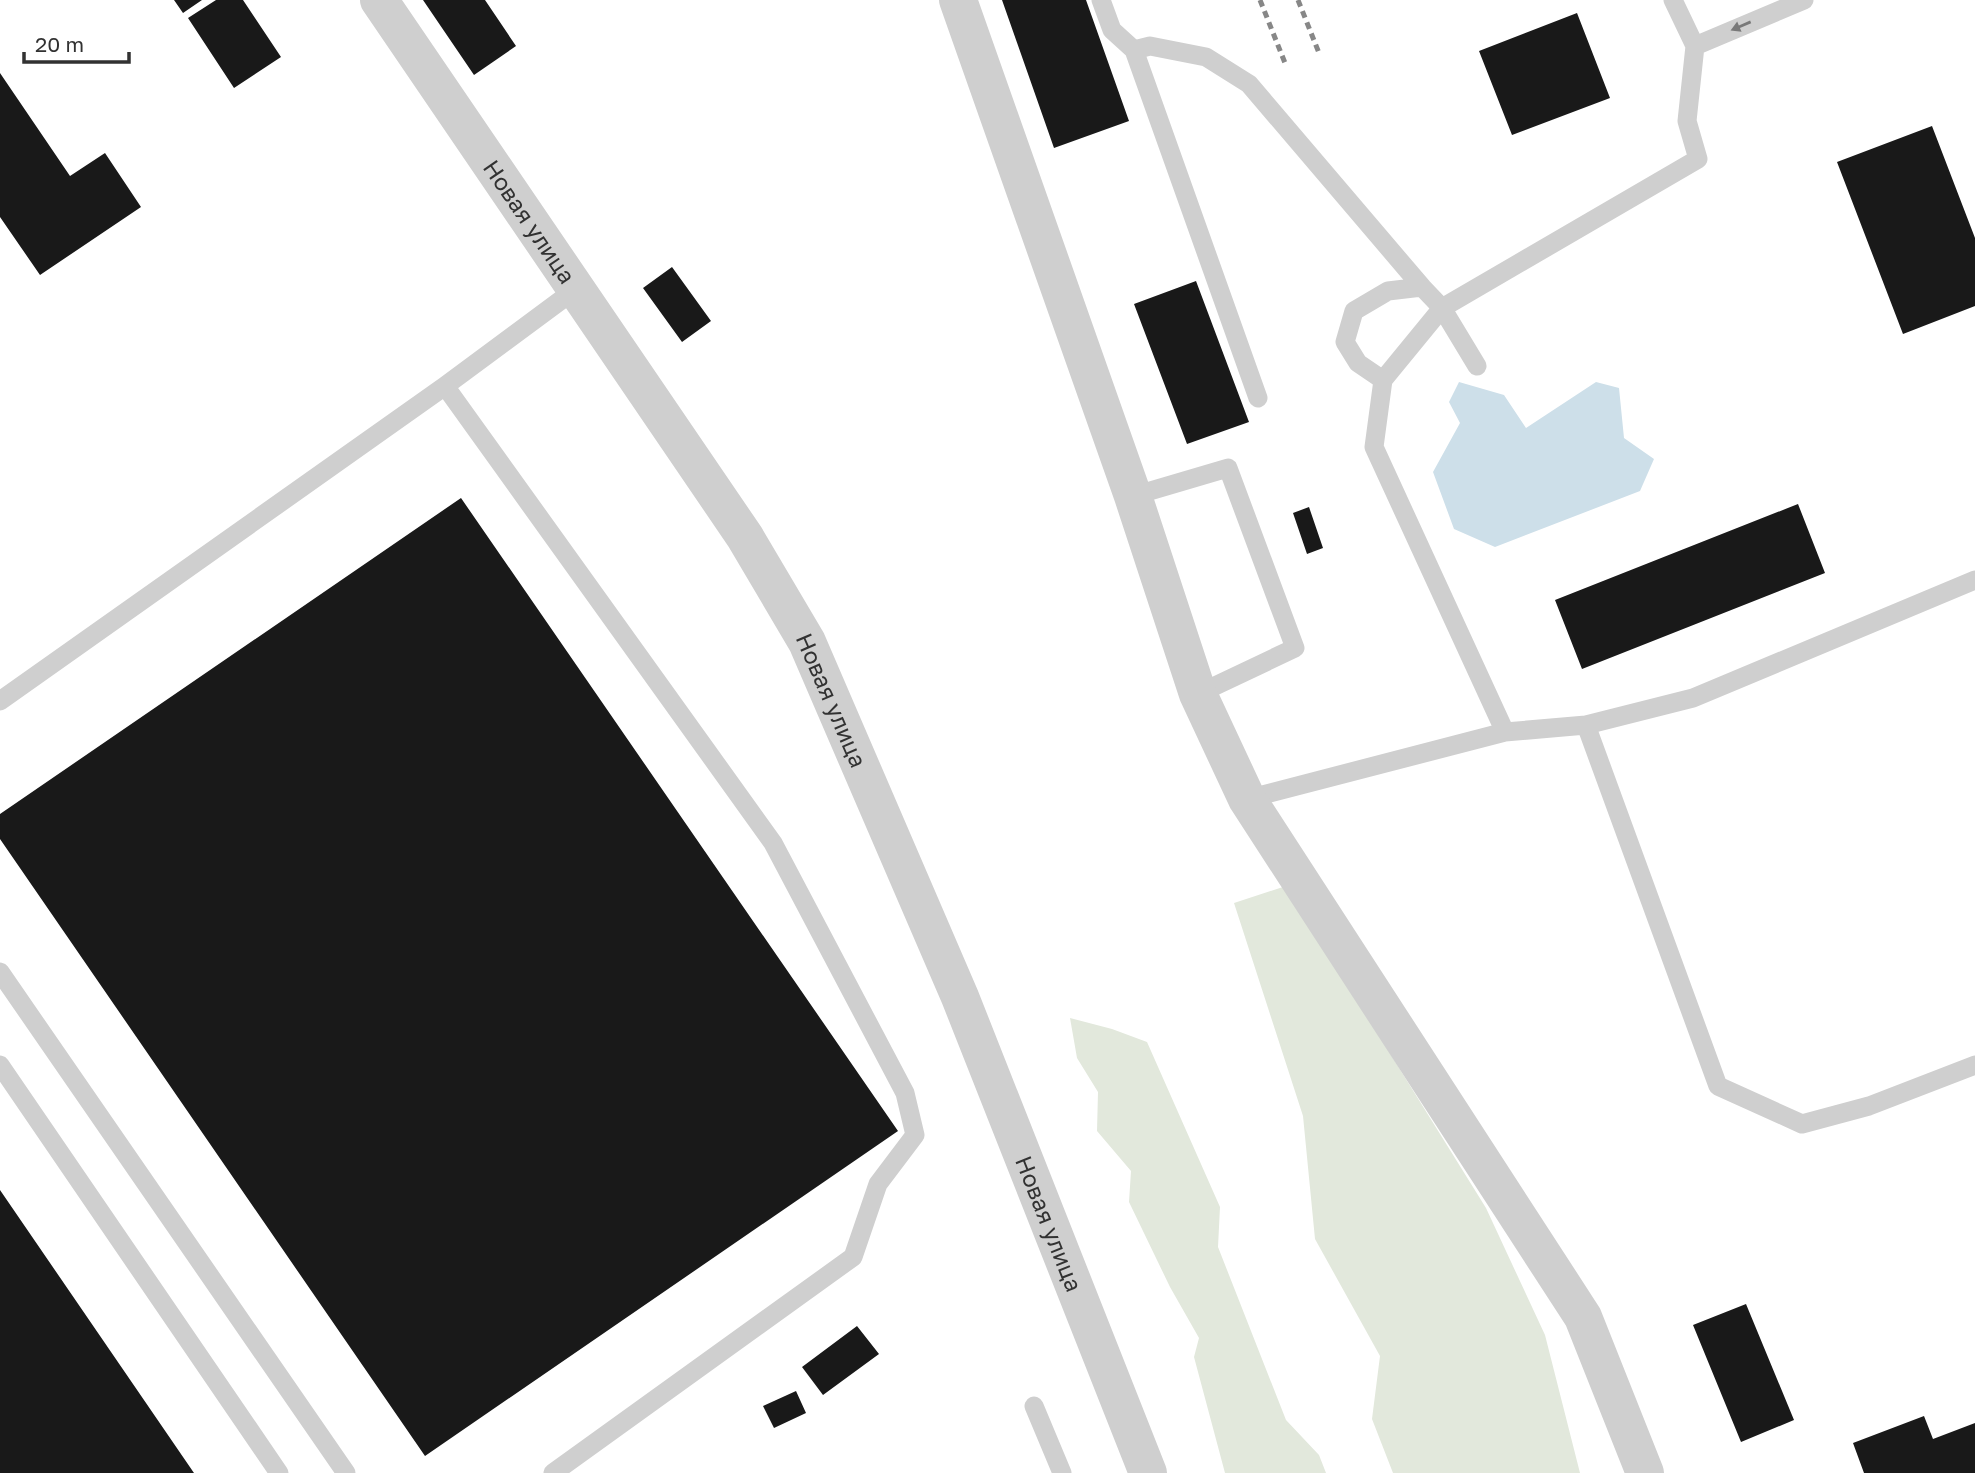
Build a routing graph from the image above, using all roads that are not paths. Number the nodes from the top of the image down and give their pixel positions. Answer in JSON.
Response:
{"nodes":[{"id":1,"x":379,"y":0,"type":"edge"},
{"id":2,"x":958,"y":0,"type":"edge"},
{"id":3,"x":1101,"y":0,"type":"edge"},
{"id":4,"x":1673,"y":0,"type":"edge"},
{"id":5,"x":1804,"y":0,"type":"edge"},
{"id":6,"x":1695,"y":46,"type":"junction"},
{"id":7,"x":1134,"y":50,"type":"junction"},
{"id":8,"x":1422,"y":287,"type":"junction"},
{"id":9,"x":576,"y":289,"type":"junction"},
{"id":10,"x":1442,"y":309,"type":"junction"},
{"id":11,"x":1477,"y":366,"type":"dead end"},
{"id":12,"x":1383,"y":380,"type":"junction"},
{"id":13,"x":444,"y":386,"type":"junction"},
{"id":14,"x":1258,"y":398,"type":"dead end"},
{"id":15,"x":1133,"y":496,"type":"junction"},
{"id":16,"x":1975,"y":580,"type":"edge"},
{"id":17,"x":1198,"y":694,"type":"junction"},
{"id":18,"x":0,"y":701,"type":"edge"},
{"id":19,"x":1586,"y":725,"type":"junction"},
{"id":20,"x":1505,"y":732,"type":"junction"},
{"id":21,"x":1247,"y":799,"type":"junction"},
{"id":22,"x":0,"y":972,"type":"edge"},
{"id":23,"x":0,"y":1065,"type":"edge"},
{"id":24,"x":1975,"y":1065,"type":"edge"},
{"id":25,"x":1034,"y":1406,"type":"dead end"},
{"id":26,"x":279,"y":1473,"type":"edge"},
{"id":27,"x":346,"y":1473,"type":"edge"},
{"id":28,"x":553,"y":1473,"type":"edge"},
{"id":29,"x":1062,"y":1473,"type":"edge"},
{"id":30,"x":1148,"y":1473,"type":"edge"},
{"id":31,"x":1645,"y":1473,"type":"edge"}],
"edges":[{"from":1,"to":9,"type":"street","name":"Новая улица"},
{"from":2,"to":15,"type":"street"},
{"from":3,"to":7,"type":"lane"},
{"from":4,"to":6,"type":"lane"},
{"from":5,"to":6,"type":"lane","one_way":true},
{"from":6,"to":10,"type":"lane"},
{"from":7,"to":8,"type":"lane"},
{"from":7,"to":14,"type":"lane"},
{"from":8,"to":10,"type":"lane"},
{"from":8,"to":12,"type":"lane"},
{"from":9,"to":13,"type":"lane"},
{"from":9,"to":30,"type":"street","name":"Новая улица"},
{"from":10,"to":11,"type":"lane"},
{"from":10,"to":12,"type":"lane"},
{"from":12,"to":20,"type":"lane"},
{"from":13,"to":18,"type":"lane"},
{"from":13,"to":28,"type":"lane"},
{"from":15,"to":17,"type":"street"},
{"from":15,"to":17,"type":"lane"},
{"from":16,"to":19,"type":"lane"},
{"from":17,"to":21,"type":"street"},
{"from":19,"to":20,"type":"lane"},
{"from":19,"to":24,"type":"lane"},
{"from":20,"to":21,"type":"lane"},
{"from":21,"to":31,"type":"street"},
{"from":22,"to":27,"type":"lane"},
{"from":23,"to":26,"type":"lane"},
{"from":25,"to":29,"type":"lane"}]}
